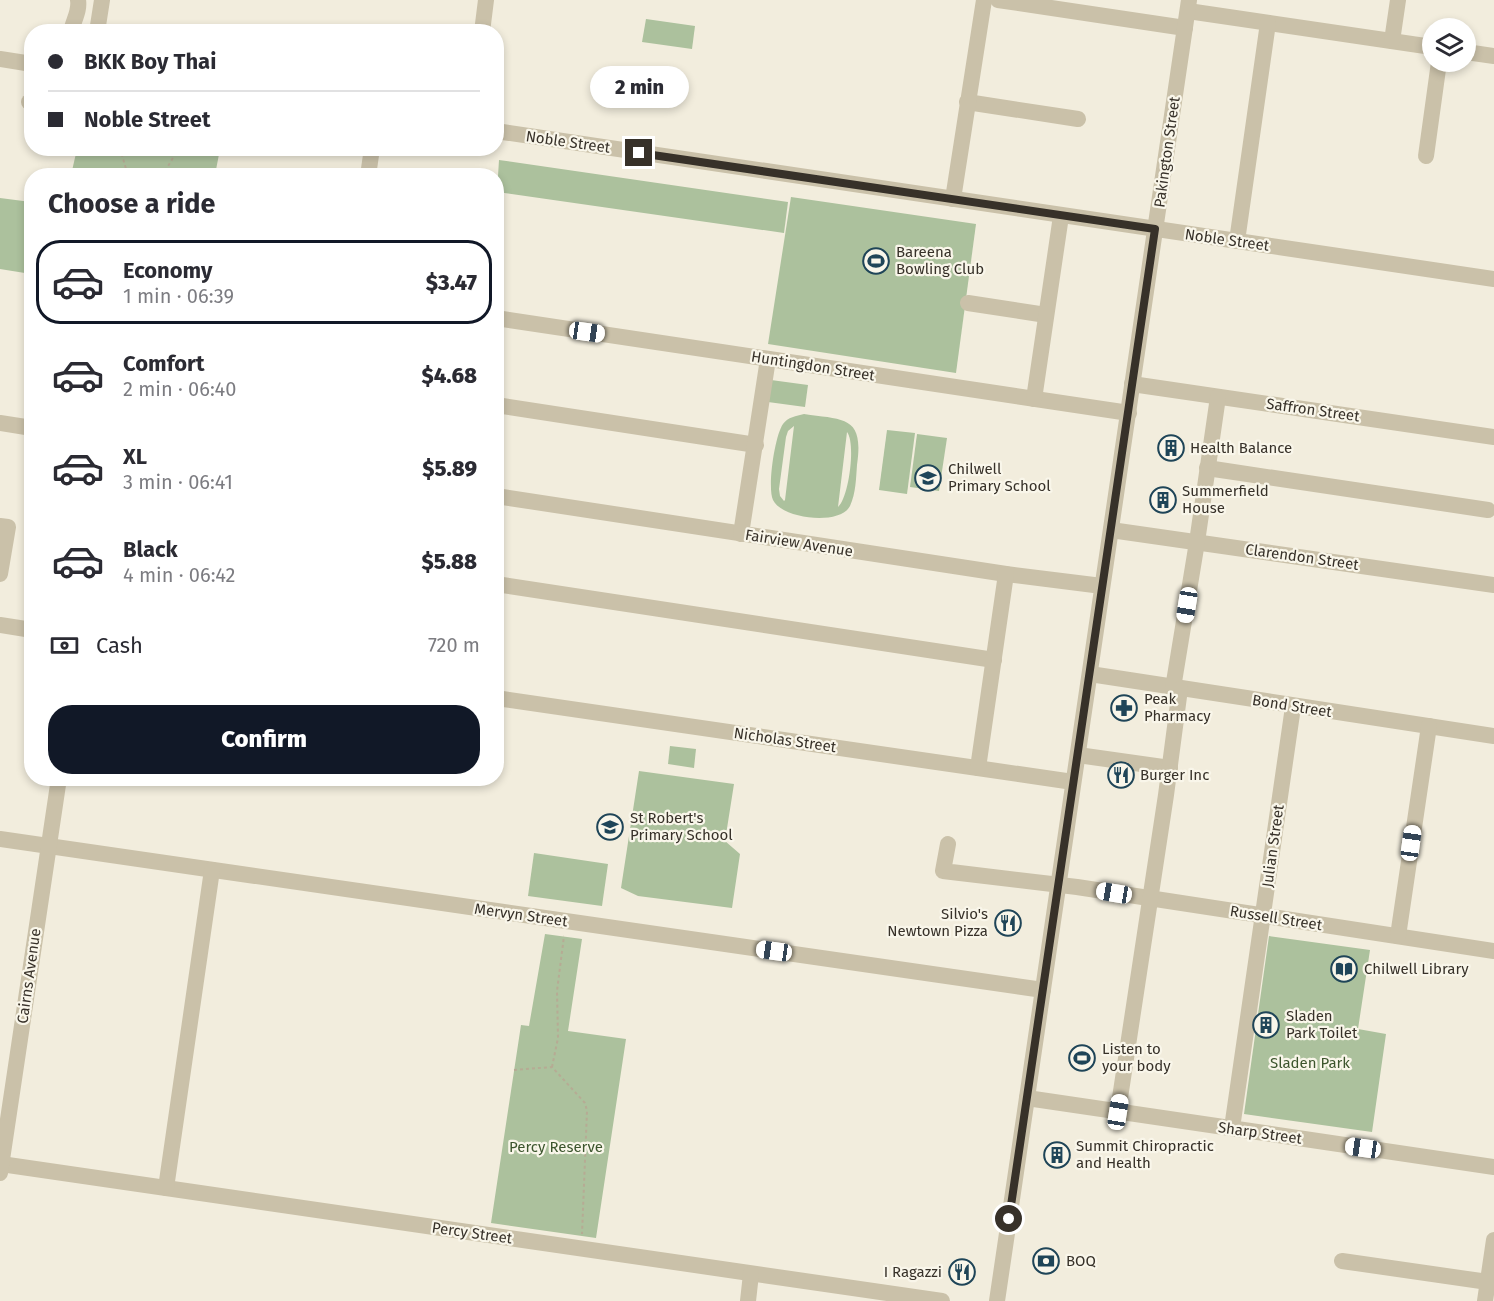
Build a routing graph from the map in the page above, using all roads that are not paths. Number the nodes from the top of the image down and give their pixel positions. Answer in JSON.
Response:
{"nodes":[{"id":1,"x":78,"y":0,"type":"edge"},
{"id":2,"x":102,"y":0,"type":"edge"},
{"id":3,"x":486,"y":0,"type":"edge"},
{"id":4,"x":984,"y":0,"type":"edge"},
{"id":5,"x":998,"y":0,"type":"edge"},
{"id":6,"x":1398,"y":0,"type":"edge"},
{"id":7,"x":1188,"y":5,"type":"edge"},
{"id":8,"x":1268,"y":22,"type":"junction"},
{"id":9,"x":73,"y":24,"type":"edge"},
{"id":10,"x":98,"y":24,"type":"edge"},
{"id":11,"x":483,"y":24,"type":"edge"},
{"id":12,"x":1185,"y":28,"type":"junction"},
{"id":13,"x":1392,"y":41,"type":"junction"},
{"id":14,"x":1422,"y":46,"type":"edge"},
{"id":15,"x":1476,"y":53,"type":"edge"},
{"id":16,"x":1494,"y":56,"type":"edge"},
{"id":17,"x":0,"y":59,"type":"edge"},
{"id":18,"x":24,"y":63,"type":"edge"},
{"id":19,"x":1438,"y":72,"type":"edge"},
{"id":20,"x":967,"y":102,"type":"junction"},
{"id":21,"x":1078,"y":119,"type":"dead end"},
{"id":22,"x":504,"y":132,"type":"edge"},
{"id":23,"x":1426,"y":156,"type":"dead end"},
{"id":24,"x":953,"y":199,"type":"junction"},
{"id":25,"x":1061,"y":216,"type":"junction"},
{"id":26,"x":1155,"y":229,"type":"junction"},
{"id":27,"x":1237,"y":241,"type":"junction"},
{"id":28,"x":1494,"y":279,"type":"edge"},
{"id":29,"x":968,"y":303,"type":"dead end"},
{"id":30,"x":1046,"y":315,"type":"junction"},
{"id":31,"x":504,"y":319,"type":"edge"},
{"id":32,"x":768,"y":359,"type":"junction"},
{"id":33,"x":1132,"y":384,"type":"junction"},
{"id":34,"x":1218,"y":397,"type":"junction"},
{"id":35,"x":1034,"y":399,"type":"junction"},
{"id":36,"x":504,"y":406,"type":"edge"},
{"id":37,"x":1129,"y":413,"type":"junction"},
{"id":38,"x":0,"y":423,"type":"edge"},
{"id":39,"x":24,"y":427,"type":"edge"},
{"id":40,"x":1494,"y":437,"type":"edge"},
{"id":41,"x":756,"y":445,"type":"junction"},
{"id":42,"x":1207,"y":468,"type":"junction"},
{"id":43,"x":504,"y":497,"type":"edge"},
{"id":44,"x":1488,"y":510,"type":"dead end"},
{"id":45,"x":0,"y":526,"type":"edge"},
{"id":46,"x":1111,"y":530,"type":"junction"},
{"id":47,"x":741,"y":534,"type":"junction"},
{"id":48,"x":1197,"y":542,"type":"junction"},
{"id":49,"x":0,"y":574,"type":"edge"},
{"id":50,"x":1006,"y":574,"type":"junction"},
{"id":51,"x":504,"y":585,"type":"edge"},
{"id":52,"x":1494,"y":585,"type":"edge"},
{"id":53,"x":1102,"y":586,"type":"junction"},
{"id":54,"x":0,"y":625,"type":"edge"},
{"id":55,"x":24,"y":629,"type":"edge"},
{"id":56,"x":993,"y":660,"type":"junction"},
{"id":57,"x":1090,"y":674,"type":"junction"},
{"id":58,"x":1177,"y":688,"type":"junction"},
{"id":59,"x":504,"y":699,"type":"edge"},
{"id":60,"x":1293,"y":706,"type":"junction"},
{"id":61,"x":1429,"y":726,"type":"junction"},
{"id":62,"x":1494,"y":736,"type":"edge"},
{"id":63,"x":1077,"y":755,"type":"junction"},
{"id":64,"x":978,"y":768,"type":"junction"},
{"id":65,"x":1170,"y":768,"type":"junction"},
{"id":66,"x":1073,"y":782,"type":"junction"},
{"id":67,"x":58,"y":786,"type":"edge"},
{"id":68,"x":0,"y":839,"type":"edge"},
{"id":69,"x":948,"y":844,"type":"dead end"},
{"id":70,"x":48,"y":846,"type":"junction"},
{"id":71,"x":212,"y":870,"type":"junction"},
{"id":72,"x":1058,"y":886,"type":"junction"},
{"id":73,"x":1151,"y":899,"type":"junction"},
{"id":74,"x":1264,"y":916,"type":"junction"},
{"id":75,"x":1398,"y":936,"type":"junction"},
{"id":76,"x":1494,"y":951,"type":"edge"},
{"id":77,"x":1043,"y":990,"type":"junction"},
{"id":78,"x":1027,"y":1098,"type":"junction"},
{"id":79,"x":1118,"y":1112,"type":"junction"},
{"id":80,"x":1232,"y":1128,"type":"junction"},
{"id":81,"x":1494,"y":1167,"type":"edge"},
{"id":82,"x":1,"y":1168,"type":"edge"},
{"id":83,"x":166,"y":1188,"type":"junction"},
{"id":84,"x":1494,"y":1240,"type":"edge"},
{"id":85,"x":1342,"y":1261,"type":"dead end"},
{"id":86,"x":751,"y":1274,"type":"junction"},
{"id":87,"x":1488,"y":1282,"type":"junction"},
{"id":88,"x":874,"y":1296,"type":"edge"},
{"id":89,"x":748,"y":1301,"type":"edge"},
{"id":90,"x":942,"y":1301,"type":"edge"},
{"id":91,"x":997,"y":1301,"type":"edge"},
{"id":92,"x":1485,"y":1301,"type":"edge"}],
"edges":[{"from":1,"to":9,"type":"street"},
{"from":2,"to":10,"type":"street"},
{"from":3,"to":11,"type":"street"},
{"from":4,"to":20,"type":"street"},
{"from":5,"to":12,"type":"street"},
{"from":6,"to":13,"type":"street"},
{"from":7,"to":8,"type":"street"},
{"from":7,"to":12,"type":"street","name":"Pakington Street"},
{"from":8,"to":13,"type":"street"},
{"from":8,"to":27,"type":"street"},
{"from":12,"to":26,"type":"street","name":"Pakington Street"},
{"from":13,"to":14,"type":"street"},
{"from":15,"to":16,"type":"street"},
{"from":17,"to":18,"type":"street"},
{"from":19,"to":23,"type":"street"},
{"from":20,"to":21,"type":"street"},
{"from":20,"to":24,"type":"street"},
{"from":22,"to":24,"type":"street","name":"Noble Street"},
{"from":24,"to":25,"type":"street","name":"Noble Street"},
{"from":25,"to":26,"type":"street","name":"Noble Street"},
{"from":25,"to":30,"type":"street"},
{"from":26,"to":27,"type":"street","name":"Noble Street"},
{"from":26,"to":33,"type":"street","name":"Pakington Street"},
{"from":27,"to":28,"type":"street","name":"Noble Street"},
{"from":29,"to":30,"type":"street"},
{"from":30,"to":35,"type":"street"},
{"from":31,"to":32,"type":"street","name":"Huntingdon Street"},
{"from":32,"to":35,"type":"street","name":"Huntingdon Street"},
{"from":32,"to":41,"type":"street"},
{"from":33,"to":34,"type":"street","name":"Saffron Street"},
{"from":33,"to":37,"type":"street","name":"Pakington Street"},
{"from":34,"to":40,"type":"street","name":"Saffron Street"},
{"from":34,"to":42,"type":"street"},
{"from":35,"to":37,"type":"street","name":"Huntingdon Street"},
{"from":36,"to":41,"type":"street"},
{"from":37,"to":46,"type":"street","name":"Pakington Street"},
{"from":38,"to":39,"type":"street"},
{"from":41,"to":47,"type":"street"},
{"from":42,"to":44,"type":"street"},
{"from":42,"to":48,"type":"street"},
{"from":43,"to":47,"type":"street","name":"Fairview Avenue"},
{"from":45,"to":49,"type":"street"},
{"from":46,"to":48,"type":"street","name":"Clarendon Street"},
{"from":46,"to":53,"type":"street","name":"Pakington Street"},
{"from":47,"to":50,"type":"street","name":"Fairview Avenue"},
{"from":48,"to":52,"type":"street","name":"Clarendon Street"},
{"from":48,"to":58,"type":"street"},
{"from":50,"to":53,"type":"street","name":"Fairview Avenue"},
{"from":50,"to":56,"type":"street"},
{"from":51,"to":56,"type":"street"},
{"from":53,"to":57,"type":"street","name":"Pakington Street"},
{"from":54,"to":55,"type":"street"},
{"from":56,"to":64,"type":"street"},
{"from":57,"to":58,"type":"street","name":"Bond Street"},
{"from":57,"to":63,"type":"street","name":"Pakington Street"},
{"from":58,"to":60,"type":"street","name":"Bond Street"},
{"from":58,"to":65,"type":"street"},
{"from":59,"to":64,"type":"street","name":"Nicholas Street"},
{"from":60,"to":61,"type":"street","name":"Bond Street"},
{"from":60,"to":74,"type":"street","name":"Julian Street"},
{"from":61,"to":62,"type":"street","name":"Bond Street"},
{"from":61,"to":75,"type":"street"},
{"from":63,"to":65,"type":"street"},
{"from":63,"to":66,"type":"street","name":"Pakington Street"},
{"from":64,"to":66,"type":"street","name":"Nicholas Street"},
{"from":65,"to":73,"type":"street"},
{"from":66,"to":72,"type":"street","name":"Pakington Street"},
{"from":67,"to":70,"type":"street","name":"Cairns Avenue"},
{"from":68,"to":70,"type":"street","name":"Mervyn Street"},
{"from":69,"to":72,"type":"street","name":"Russell Street"},
{"from":70,"to":71,"type":"street","name":"Mervyn Street"},
{"from":70,"to":82,"type":"street","name":"Cairns Avenue"},
{"from":71,"to":77,"type":"street","name":"Mervyn Street"},
{"from":71,"to":83,"type":"street"},
{"from":72,"to":73,"type":"street","name":"Russell Street"},
{"from":72,"to":77,"type":"street","name":"Pakington Street"},
{"from":73,"to":74,"type":"street","name":"Russell Street"},
{"from":73,"to":79,"type":"street"},
{"from":74,"to":75,"type":"street","name":"Russell Street"},
{"from":74,"to":80,"type":"street","name":"Julian Street"},
{"from":75,"to":76,"type":"street","name":"Russell Street"},
{"from":77,"to":78,"type":"street","name":"Pakington Street"},
{"from":78,"to":79,"type":"street","name":"Sharp Street"},
{"from":78,"to":91,"type":"street","name":"Pakington Street"},
{"from":79,"to":80,"type":"street","name":"Sharp Street"},
{"from":80,"to":81,"type":"street","name":"Sharp Street"},
{"from":82,"to":83,"type":"street","name":"Percy Street"},
{"from":83,"to":86,"type":"street","name":"Percy Street"},
{"from":84,"to":87,"type":"street"},
{"from":85,"to":87,"type":"street"},
{"from":86,"to":88,"type":"street","name":"Percy Street"},
{"from":86,"to":89,"type":"street"},
{"from":87,"to":92,"type":"street"},
{"from":88,"to":90,"type":"street","name":"Percy Street"}]}
